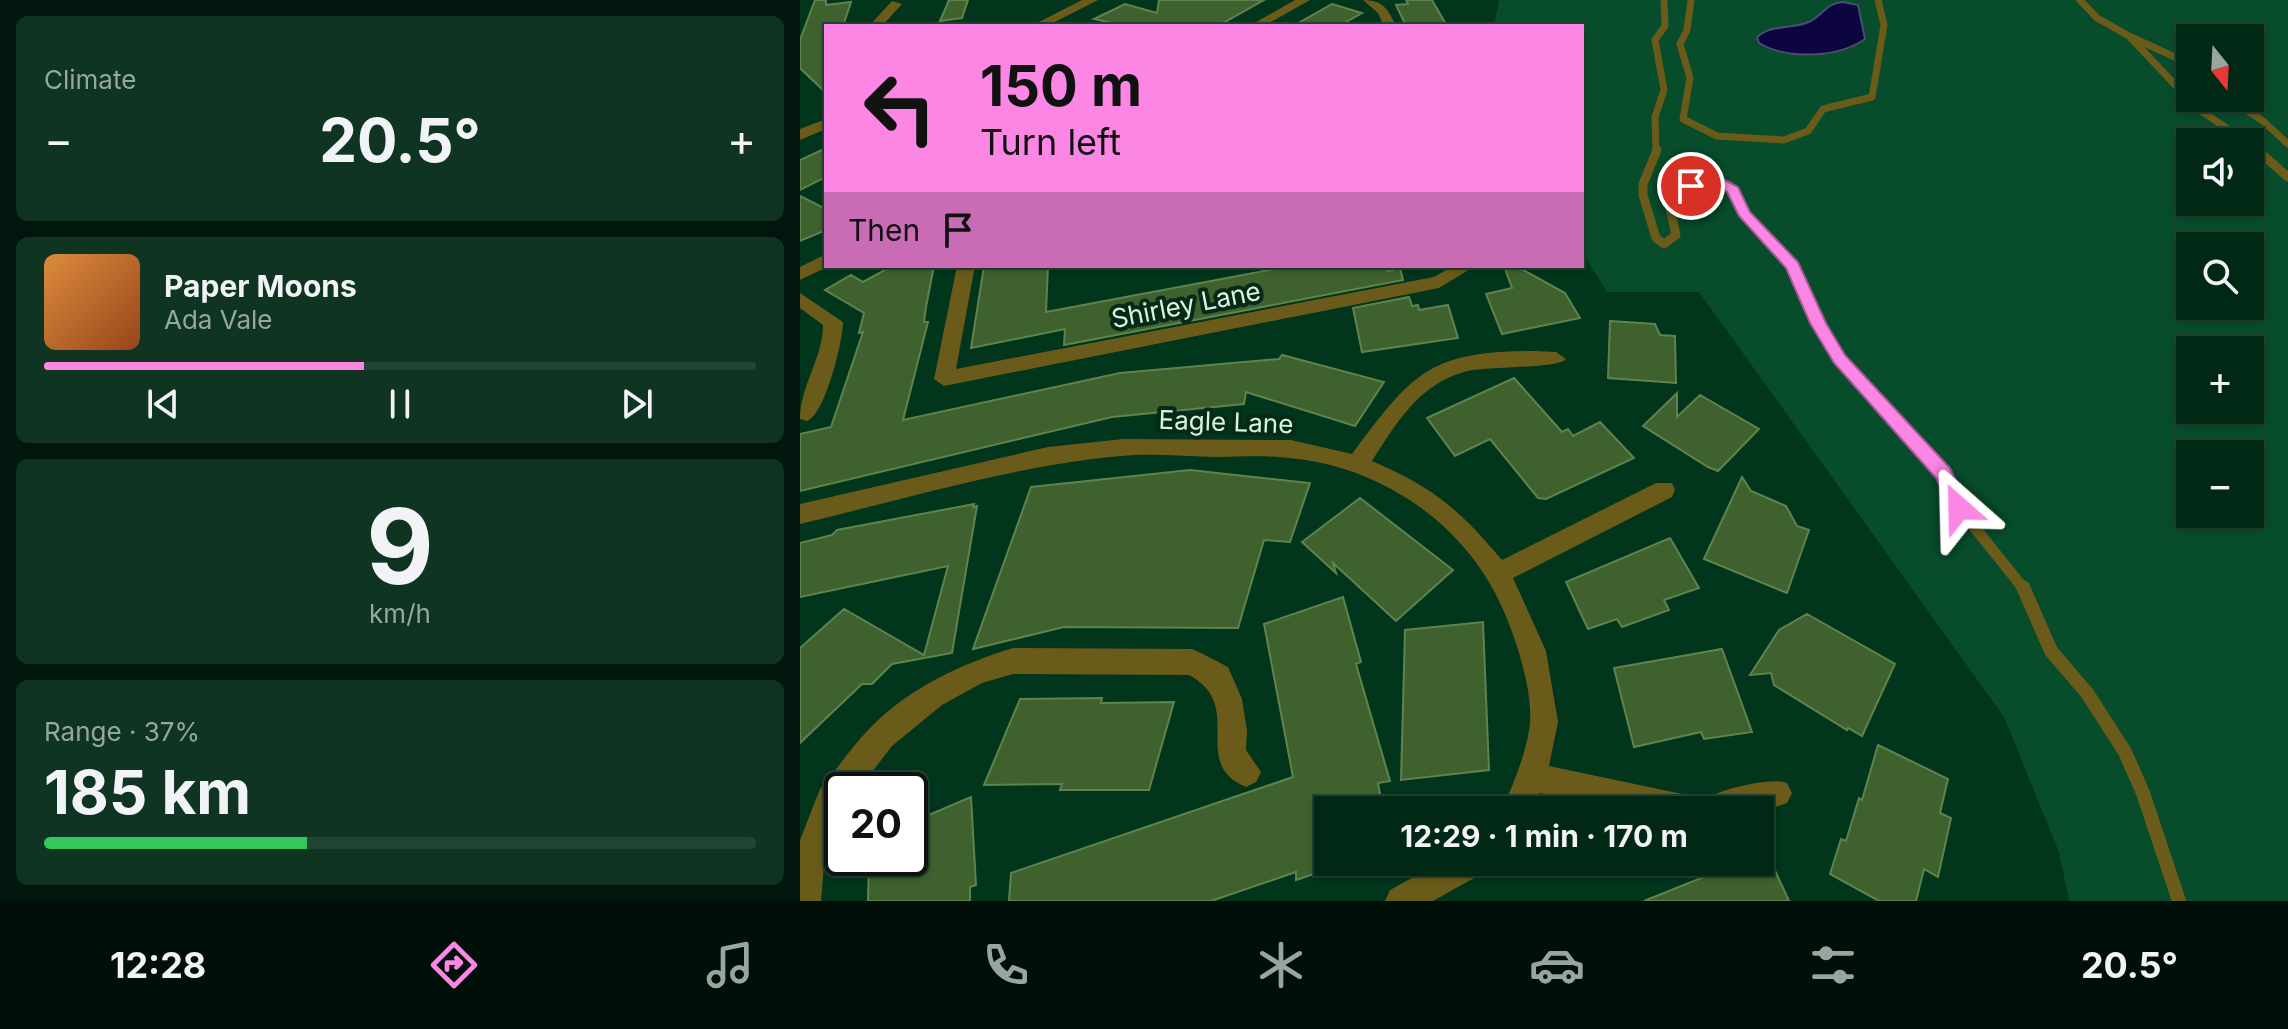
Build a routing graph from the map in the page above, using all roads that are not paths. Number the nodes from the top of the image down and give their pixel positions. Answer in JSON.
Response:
{"nodes":[{"id":1,"x":1092,"y":0,"type":"edge"},
{"id":2,"x":1304,"y":0,"type":"edge"},
{"id":3,"x":1369,"y":0,"type":"edge"},
{"id":4,"x":1664,"y":0,"type":"edge"},
{"id":5,"x":1691,"y":0,"type":"edge"},
{"id":6,"x":1878,"y":0,"type":"edge"},
{"id":7,"x":2080,"y":0,"type":"edge"},
{"id":8,"x":896,"y":4,"type":"dead end"},
{"id":9,"x":877,"y":24,"type":"edge"},
{"id":10,"x":1041,"y":24,"type":"edge"},
{"id":11,"x":1259,"y":24,"type":"edge"},
{"id":12,"x":1389,"y":24,"type":"edge"},
{"id":13,"x":2129,"y":36,"type":"junction"},
{"id":14,"x":2176,"y":58,"type":"edge"},
{"id":15,"x":2249,"y":112,"type":"edge"},
{"id":16,"x":824,"y":124,"type":"edge"},
{"id":17,"x":2226,"y":128,"type":"edge"},
{"id":18,"x":800,"y":135,"type":"edge"},
{"id":19,"x":2288,"y":144,"type":"edge"},
{"id":20,"x":2264,"y":157,"type":"edge"},
{"id":21,"x":2288,"y":177,"type":"edge"},
{"id":22,"x":824,"y":261,"type":"edge"},
{"id":23,"x":966,"y":268,"type":"edge"},
{"id":24,"x":1463,"y":268,"type":"edge"},
{"id":25,"x":800,"y":274,"type":"edge"},
{"id":26,"x":800,"y":299,"type":"edge"},
{"id":27,"x":1556,"y":359,"type":"dead end"},
{"id":28,"x":807,"y":413,"type":"dead end"},
{"id":29,"x":1357,"y":464,"type":"junction"},
{"id":30,"x":1664,"y":490,"type":"dead end"},
{"id":31,"x":800,"y":514,"type":"edge"},
{"id":32,"x":1498,"y":574,"type":"junction"},
{"id":33,"x":1246,"y":772,"type":"dead end"},
{"id":34,"x":1532,"y":777,"type":"junction"},
{"id":35,"x":1777,"y":793,"type":"dead end"},
{"id":36,"x":1523,"y":796,"type":"edge"},
{"id":37,"x":1621,"y":796,"type":"edge"},
{"id":38,"x":1766,"y":796,"type":"edge"},
{"id":39,"x":1447,"y":876,"type":"edge"},
{"id":40,"x":805,"y":901,"type":"edge"},
{"id":41,"x":1401,"y":901,"type":"edge"},
{"id":42,"x":2179,"y":901,"type":"edge"}],
"edges":[{"from":1,"to":10,"type":"street"},
{"from":2,"to":11,"type":"street"},
{"from":3,"to":12,"type":"street"},
{"from":4,"to":42,"type":"lane"},
{"from":5,"to":6,"type":"lane"},
{"from":7,"to":13,"type":"lane"},
{"from":8,"to":9,"type":"street"},
{"from":13,"to":14,"type":"lane"},
{"from":13,"to":17,"type":"lane"},
{"from":15,"to":19,"type":"lane"},
{"from":16,"to":18,"type":"street"},
{"from":20,"to":21,"type":"lane"},
{"from":22,"to":25,"type":"street"},
{"from":23,"to":24,"type":"street","name":"Shirley Lane"},
{"from":26,"to":28,"type":"street"},
{"from":27,"to":29,"type":"street"},
{"from":29,"to":31,"type":"street","name":"Eagle Lane"},
{"from":29,"to":32,"type":"street","name":"Eagle Lane"},
{"from":30,"to":32,"type":"street"},
{"from":32,"to":34,"type":"street","name":"Eagle Lane"},
{"from":33,"to":40,"type":"street"},
{"from":34,"to":36,"type":"street","name":"Eagle Lane"},
{"from":34,"to":37,"type":"street"},
{"from":35,"to":38,"type":"street"},
{"from":39,"to":41,"type":"street"}]}
